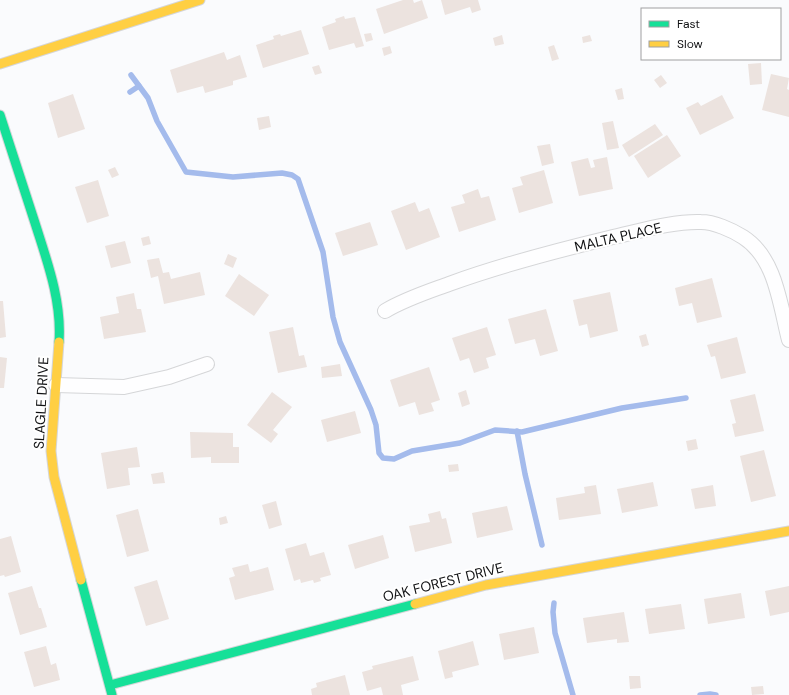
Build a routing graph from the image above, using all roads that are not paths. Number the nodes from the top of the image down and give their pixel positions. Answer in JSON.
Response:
{"nodes":[{"id":1,"x":200,"y":0,"type":"edge"},
{"id":2,"x":0,"y":64,"type":"edge"},
{"id":3,"x":0,"y":114,"type":"edge"},
{"id":4,"x":385,"y":311,"type":"dead end"},
{"id":5,"x":789,"y":340,"type":"edge"},
{"id":6,"x":207,"y":364,"type":"dead end"},
{"id":7,"x":56,"y":385,"type":"junction"},
{"id":8,"x":789,"y":531,"type":"edge"},
{"id":9,"x":110,"y":685,"type":"junction"},
{"id":10,"x":112,"y":695,"type":"edge"}],
"edges":[{"from":1,"to":2,"type":"street"},
{"from":3,"to":7,"type":"street","name":"SLAGLE DRIVE"},
{"from":4,"to":5,"type":"street","name":"MALTA PLACE"},
{"from":6,"to":7,"type":"street"},
{"from":7,"to":9,"type":"street","name":"SLAGLE DRIVE"},
{"from":8,"to":9,"type":"street","name":"OAK FOREST DRIVE"},
{"from":9,"to":10,"type":"street","name":"SLAGLE DRIVE"}]}
